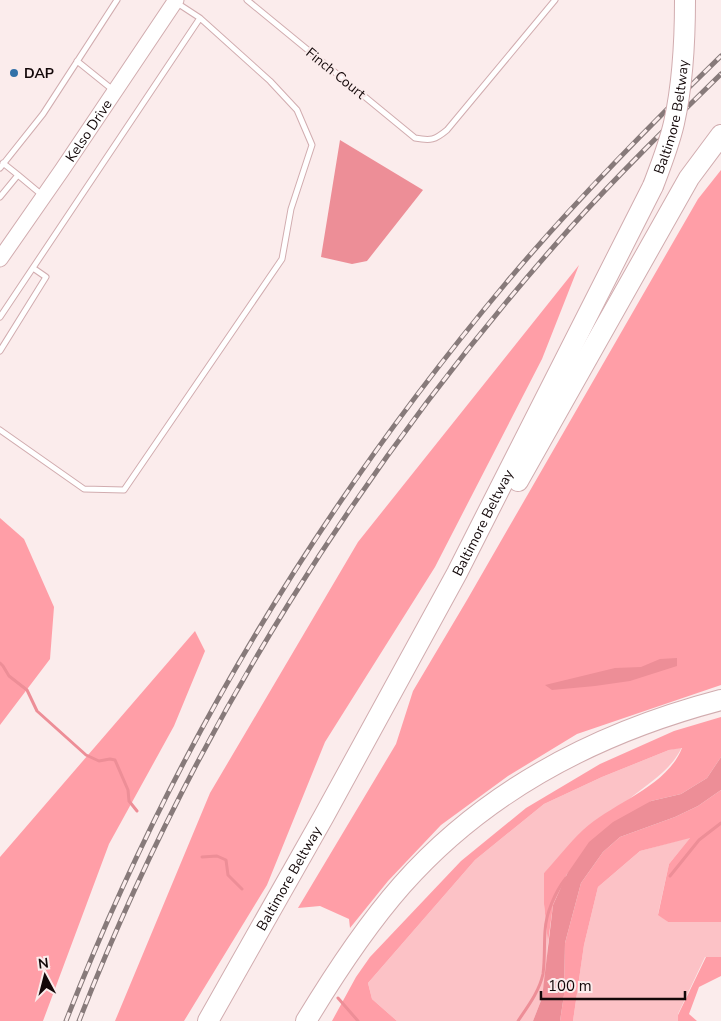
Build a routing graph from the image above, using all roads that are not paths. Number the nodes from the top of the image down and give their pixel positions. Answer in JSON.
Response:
{"nodes":[{"id":1,"x":117,"y":0,"type":"edge"},
{"id":2,"x":555,"y":0,"type":"edge"},
{"id":3,"x":684,"y":0,"type":"edge"},
{"id":4,"x":176,"y":1,"type":"edge"},
{"id":5,"x":249,"y":1,"type":"edge"},
{"id":6,"x":200,"y":18,"type":"junction"},
{"id":7,"x":77,"y":61,"type":"junction"},
{"id":8,"x":115,"y":92,"type":"junction"},
{"id":9,"x":721,"y":135,"type":"edge"},
{"id":10,"x":2,"y":166,"type":"edge"},
{"id":11,"x":18,"y":175,"type":"junction"},
{"id":12,"x":44,"y":196,"type":"junction"},
{"id":13,"x":0,"y":197,"type":"edge"},
{"id":14,"x":0,"y":259,"type":"edge"},
{"id":15,"x":33,"y":268,"type":"junction"},
{"id":16,"x":0,"y":317,"type":"edge"},
{"id":17,"x":0,"y":351,"type":"edge"},
{"id":18,"x":0,"y":430,"type":"edge"},
{"id":19,"x":721,"y":700,"type":"edge"},
{"id":20,"x":324,"y":816,"type":"junction"},
{"id":21,"x":208,"y":1021,"type":"edge"},
{"id":22,"x":306,"y":1021,"type":"edge"}],
"edges":[{"from":1,"to":7,"type":"lane"},
{"from":2,"to":5,"type":"lane","name":"Finch Court"},
{"from":3,"to":20,"type":"highway","name":"Baltimore Beltway","bridge":true},
{"from":4,"to":6,"type":"lane"},
{"from":4,"to":8,"type":"street","name":"Kelso Drive"},
{"from":6,"to":15,"type":"lane"},
{"from":6,"to":18,"type":"lane"},
{"from":7,"to":8,"type":"lane"},
{"from":7,"to":10,"type":"lane"},
{"from":8,"to":12,"type":"street","name":"Kelso Drive"},
{"from":9,"to":20,"type":"highway"},
{"from":10,"to":11,"type":"lane"},
{"from":11,"to":12,"type":"lane"},
{"from":11,"to":13,"type":"lane"},
{"from":12,"to":14,"type":"street","name":"Kelso Drive"},
{"from":15,"to":16,"type":"lane"},
{"from":15,"to":17,"type":"lane"},
{"from":19,"to":22,"type":"highway"},
{"from":20,"to":21,"type":"highway","name":"Baltimore Beltway"}]}
